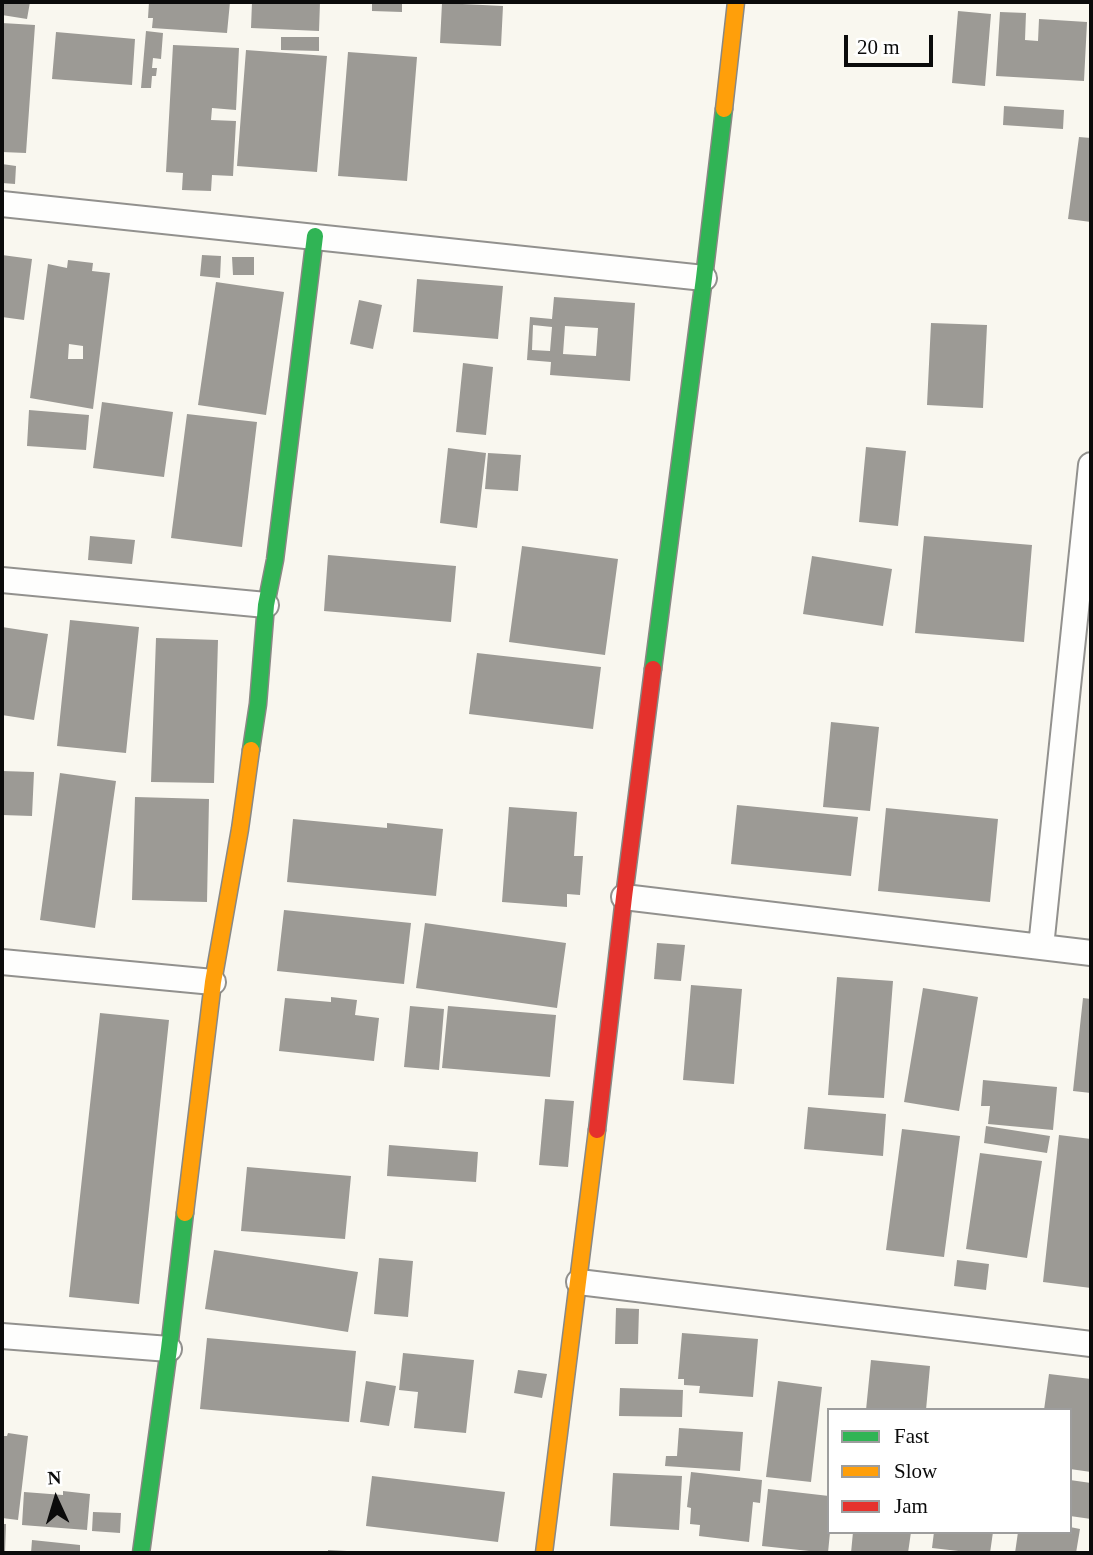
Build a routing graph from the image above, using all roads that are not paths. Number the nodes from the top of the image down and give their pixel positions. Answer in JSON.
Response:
{"nodes":[{"id":1,"x":736,"y":2,"type":"edge"},
{"id":2,"x":2,"y":204,"type":"edge"},
{"id":3,"x":314,"y":236,"type":"junction"},
{"id":4,"x":704,"y":278,"type":"junction"},
{"id":5,"x":1091,"y":465,"type":"edge"},
{"id":6,"x":2,"y":580,"type":"edge"},
{"id":7,"x":265,"y":605,"type":"junction"},
{"id":8,"x":624,"y":897,"type":"junction"},
{"id":9,"x":1041,"y":947,"type":"junction"},
{"id":10,"x":1091,"y":953,"type":"edge"},
{"id":11,"x":2,"y":962,"type":"edge"},
{"id":12,"x":213,"y":982,"type":"junction"},
{"id":13,"x":579,"y":1282,"type":"junction"},
{"id":14,"x":2,"y":1336,"type":"edge"},
{"id":15,"x":1091,"y":1343,"type":"edge"},
{"id":16,"x":169,"y":1349,"type":"junction"},
{"id":17,"x":141,"y":1553,"type":"edge"},
{"id":18,"x":544,"y":1553,"type":"edge"}],
"edges":[{"from":1,"to":4,"type":"street"},
{"from":2,"to":3,"type":"street"},
{"from":3,"to":4,"type":"street"},
{"from":3,"to":7,"type":"street"},
{"from":4,"to":8,"type":"street"},
{"from":5,"to":9,"type":"street"},
{"from":6,"to":7,"type":"street"},
{"from":7,"to":12,"type":"street"},
{"from":8,"to":9,"type":"street"},
{"from":8,"to":13,"type":"street"},
{"from":9,"to":10,"type":"street"},
{"from":11,"to":12,"type":"street"},
{"from":12,"to":16,"type":"street"},
{"from":13,"to":15,"type":"street"},
{"from":13,"to":18,"type":"street"},
{"from":14,"to":16,"type":"street"},
{"from":16,"to":17,"type":"street"}]}
